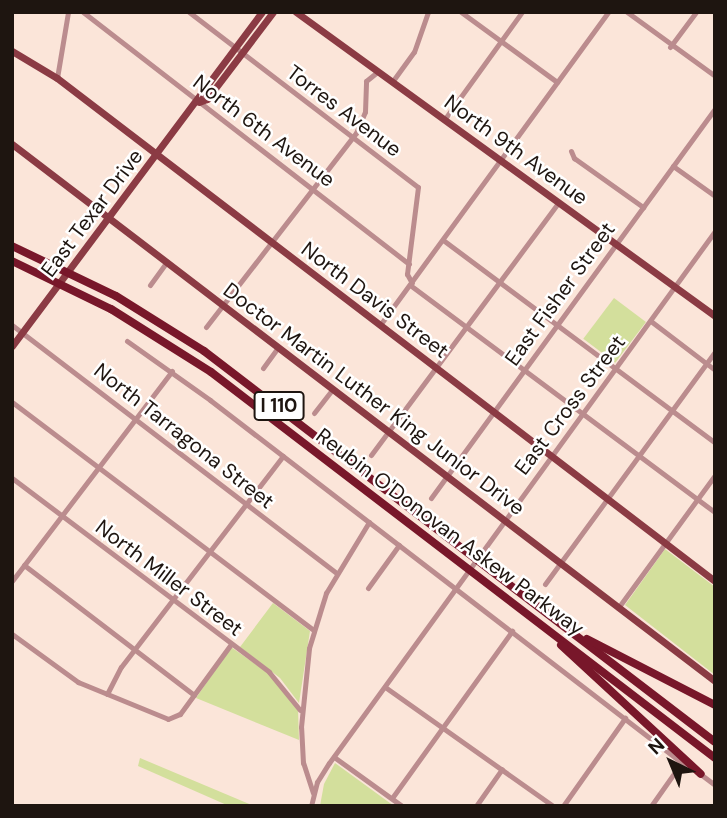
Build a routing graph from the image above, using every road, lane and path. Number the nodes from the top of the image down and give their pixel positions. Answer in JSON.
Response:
{"nodes":[{"id":1,"x":68,"y":12,"type":"edge"},
{"id":2,"x":83,"y":12,"type":"edge"},
{"id":3,"x":189,"y":12,"type":"edge"},
{"id":4,"x":262,"y":12,"type":"edge"},
{"id":5,"x":273,"y":12,"type":"edge"},
{"id":6,"x":296,"y":12,"type":"edge"},
{"id":7,"x":428,"y":12,"type":"edge"},
{"id":8,"x":461,"y":12,"type":"edge"},
{"id":9,"x":522,"y":12,"type":"edge"},
{"id":10,"x":608,"y":12,"type":"edge"},
{"id":11,"x":626,"y":12,"type":"edge"},
{"id":12,"x":696,"y":12,"type":"edge"},
{"id":13,"x":501,"y":41,"type":"junction"},
{"id":14,"x":670,"y":47,"type":"junction"},
{"id":15,"x":235,"y":48,"type":"junction"},
{"id":16,"x":12,"y":51,"type":"edge"},
{"id":17,"x":242,"y":54,"type":"junction"},
{"id":18,"x":377,"y":72,"type":"junction"},
{"id":19,"x":715,"y":76,"type":"edge"},
{"id":20,"x":57,"y":78,"type":"junction"},
{"id":21,"x":392,"y":82,"type":"junction"},
{"id":22,"x":557,"y":82,"type":"junction"},
{"id":23,"x":199,"y":102,"type":"junction"},
{"id":24,"x":715,"y":108,"type":"edge"},
{"id":25,"x":444,"y":120,"type":"junction"},
{"id":26,"x":352,"y":137,"type":"junction"},
{"id":27,"x":12,"y":144,"type":"edge"},
{"id":28,"x":571,"y":151,"type":"dead end"},
{"id":29,"x":158,"y":156,"type":"junction"},
{"id":30,"x":501,"y":161,"type":"junction"},
{"id":31,"x":673,"y":166,"type":"junction"},
{"id":32,"x":313,"y":188,"type":"junction"},
{"id":33,"x":715,"y":196,"type":"edge"},
{"id":34,"x":559,"y":202,"type":"junction"},
{"id":35,"x":643,"y":207,"type":"junction"},
{"id":36,"x":110,"y":219,"type":"junction"},
{"id":37,"x":715,"y":231,"type":"edge"},
{"id":38,"x":443,"y":240,"type":"junction"},
{"id":39,"x":271,"y":242,"type":"junction"},
{"id":40,"x":616,"y":244,"type":"junction"},
{"id":41,"x":12,"y":246,"type":"edge"},
{"id":42,"x":12,"y":261,"type":"edge"},
{"id":43,"x":167,"y":262,"type":"junction"},
{"id":44,"x":409,"y":264,"type":"junction"},
{"id":45,"x":500,"y":282,"type":"junction"},
{"id":46,"x":411,"y":284,"type":"junction"},
{"id":47,"x":150,"y":285,"type":"dead end"},
{"id":48,"x":675,"y":287,"type":"junction"},
{"id":49,"x":223,"y":305,"type":"junction"},
{"id":50,"x":715,"y":316,"type":"edge"},
{"id":51,"x":652,"y":322,"type":"junction"},
{"id":52,"x":558,"y":324,"type":"junction"},
{"id":53,"x":12,"y":325,"type":"edge"},
{"id":54,"x":380,"y":325,"type":"junction"},
{"id":55,"x":206,"y":327,"type":"dead end"},
{"id":56,"x":467,"y":327,"type":"junction"},
{"id":57,"x":22,"y":332,"type":"junction"},
{"id":58,"x":127,"y":341,"type":"dead end"},
{"id":59,"x":12,"y":346,"type":"edge"},
{"id":60,"x":278,"y":347,"type":"junction"},
{"id":61,"x":715,"y":352,"type":"edge"},
{"id":62,"x":706,"y":363,"type":"junction"},
{"id":63,"x":263,"y":368,"type":"dead end"},
{"id":64,"x":437,"y":369,"type":"junction"},
{"id":65,"x":525,"y":369,"type":"junction"},
{"id":66,"x":618,"y":369,"type":"junction"},
{"id":67,"x":715,"y":370,"type":"edge"},
{"id":68,"x":172,"y":371,"type":"junction"},
{"id":69,"x":333,"y":389,"type":"junction"},
{"id":70,"x":12,"y":402,"type":"edge"},
{"id":71,"x":673,"y":410,"type":"junction"},
{"id":72,"x":584,"y":412,"type":"junction"},
{"id":73,"x":314,"y":413,"type":"dead end"},
{"id":74,"x":494,"y":413,"type":"junction"},
{"id":75,"x":136,"y":420,"type":"junction"},
{"id":76,"x":390,"y":432,"type":"junction"},
{"id":77,"x":715,"y":443,"type":"edge"},
{"id":78,"x":371,"y":455,"type":"dead end"},
{"id":79,"x":640,"y":455,"type":"junction"},
{"id":80,"x":283,"y":456,"type":"junction"},
{"id":81,"x":551,"y":456,"type":"junction"},
{"id":82,"x":99,"y":467,"type":"junction"},
{"id":83,"x":715,"y":475,"type":"edge"},
{"id":84,"x":448,"y":477,"type":"junction"},
{"id":85,"x":12,"y":478,"type":"edge"},
{"id":86,"x":431,"y":498,"type":"dead end"},
{"id":87,"x":697,"y":499,"type":"junction"},
{"id":88,"x":608,"y":500,"type":"junction"},
{"id":89,"x":246,"y":504,"type":"junction"},
{"id":90,"x":715,"y":512,"type":"edge"},
{"id":91,"x":62,"y":516,"type":"junction"},
{"id":92,"x":505,"y":521,"type":"junction"},
{"id":93,"x":369,"y":522,"type":"junction"},
{"id":94,"x":665,"y":544,"type":"junction"},
{"id":95,"x":399,"y":545,"type":"junction"},
{"id":96,"x":209,"y":551,"type":"junction"},
{"id":97,"x":560,"y":563,"type":"junction"},
{"id":98,"x":24,"y":565,"type":"junction"},
{"id":99,"x":336,"y":573,"type":"junction"},
{"id":100,"x":12,"y":581,"type":"edge"},
{"id":101,"x":715,"y":581,"type":"edge"},
{"id":102,"x":545,"y":584,"type":"dead end"},
{"id":103,"x":368,"y":588,"type":"dead end"},
{"id":104,"x":456,"y":588,"type":"junction"},
{"id":105,"x":172,"y":600,"type":"junction"},
{"id":106,"x":519,"y":608,"type":"junction"},
{"id":107,"x":618,"y":608,"type":"junction"},
{"id":108,"x":313,"y":630,"type":"junction"},
{"id":109,"x":512,"y":631,"type":"junction"},
{"id":110,"x":571,"y":632,"type":"junction"},
{"id":111,"x":12,"y":634,"type":"edge"},
{"id":112,"x":231,"y":644,"type":"junction"},
{"id":113,"x":135,"y":650,"type":"junction"},
{"id":114,"x":715,"y":681,"type":"edge"},
{"id":115,"x":385,"y":687,"type":"junction"},
{"id":116,"x":107,"y":694,"type":"junction"},
{"id":117,"x":194,"y":695,"type":"junction"},
{"id":118,"x":715,"y":705,"type":"edge"},
{"id":119,"x":300,"y":710,"type":"junction"},
{"id":120,"x":625,"y":718,"type":"junction"},
{"id":121,"x":444,"y":726,"type":"junction"},
{"id":122,"x":715,"y":742,"type":"edge"},
{"id":123,"x":334,"y":757,"type":"junction"},
{"id":124,"x":715,"y":758,"type":"edge"},
{"id":125,"x":682,"y":762,"type":"junction"},
{"id":126,"x":502,"y":769,"type":"junction"},
{"id":127,"x":701,"y":774,"type":"junction"},
{"id":128,"x":715,"y":785,"type":"edge"},
{"id":129,"x":313,"y":793,"type":"junction"},
{"id":130,"x":392,"y":798,"type":"junction"},
{"id":131,"x":311,"y":806,"type":"edge"},
{"id":132,"x":402,"y":806,"type":"edge"},
{"id":133,"x":476,"y":806,"type":"edge"},
{"id":134,"x":553,"y":806,"type":"edge"},
{"id":135,"x":563,"y":806,"type":"edge"},
{"id":136,"x":651,"y":806,"type":"edge"}],
"edges":[{"from":1,"to":20,"type":"street"},
{"from":2,"to":23,"type":"street","name":"North 6th Avenue"},
{"from":3,"to":15,"type":"street","name":"Torres Avenue"},
{"from":4,"to":15,"type":"main road","name":"East Texar Drive"},
{"from":5,"to":17,"type":"main road","name":"East Texar Drive"},
{"from":6,"to":18,"type":"main road","name":"North 9th Avenue"},
{"from":7,"to":21,"type":"street"},
{"from":8,"to":13,"type":"street"},
{"from":9,"to":13,"type":"street"},
{"from":10,"to":22,"type":"street"},
{"from":11,"to":14,"type":"street"},
{"from":12,"to":14,"type":"street"},
{"from":13,"to":22,"type":"street"},
{"from":13,"to":25,"type":"street"},
{"from":14,"to":19,"type":"street"},
{"from":15,"to":17,"type":"street","name":"Torres Avenue"},
{"from":15,"to":23,"type":"main road","name":"East Texar Drive"},
{"from":16,"to":20,"type":"main road","name":"North Davis Street"},
{"from":17,"to":23,"type":"main road","name":"East Texar Drive"},
{"from":17,"to":26,"type":"street","name":"Torres Avenue"},
{"from":18,"to":21,"type":"main road","name":"North 9th Avenue"},
{"from":18,"to":26,"type":"street"},
{"from":20,"to":29,"type":"main road","name":"North Davis Street"},
{"from":21,"to":25,"type":"main road","name":"North 9th Avenue"},
{"from":22,"to":30,"type":"street"},
{"from":23,"to":29,"type":"main road","name":"East Texar Drive"},
{"from":23,"to":32,"type":"street","name":"North 6th Avenue"},
{"from":24,"to":31,"type":"street","name":"East Fisher Street"},
{"from":25,"to":30,"type":"main road","name":"North 9th Avenue"},
{"from":26,"to":32,"type":"street"},
{"from":26,"to":44,"type":"street","name":"Torres Avenue"},
{"from":27,"to":36,"type":"main road","name":"Doctor Martin Luther King Junior Drive"},
{"from":28,"to":35,"type":"street"},
{"from":29,"to":36,"type":"main road","name":"East Texar Drive"},
{"from":29,"to":39,"type":"main road","name":"North Davis Street"},
{"from":30,"to":34,"type":"main road","name":"North 9th Avenue"},
{"from":30,"to":38,"type":"street"},
{"from":31,"to":33,"type":"street"},
{"from":31,"to":35,"type":"street","name":"East Fisher Street"},
{"from":32,"to":39,"type":"street"},
{"from":32,"to":44,"type":"street","name":"North 6th Avenue"},
{"from":34,"to":40,"type":"main road","name":"North 9th Avenue"},
{"from":34,"to":45,"type":"street"},
{"from":35,"to":40,"type":"street","name":"East Fisher Street"},
{"from":36,"to":43,"type":"main road","name":"Doctor Martin Luther King Junior Drive"},
{"from":36,"to":57,"type":"main road","name":"East Texar Drive"},
{"from":37,"to":48,"type":"street","name":"East Cross Street"},
{"from":38,"to":45,"type":"street"},
{"from":38,"to":46,"type":"street"},
{"from":39,"to":49,"type":"street"},
{"from":39,"to":54,"type":"main road","name":"North Davis Street"},
{"from":40,"to":48,"type":"main road","name":"North 9th Avenue"},
{"from":40,"to":52,"type":"street","name":"East Fisher Street"},
{"from":41,"to":110,"type":"highway","name":"Reubin O'Donovan Askew Parkway","number":"I 110"},
{"from":42,"to":106,"type":"highway","name":"Reubin O'Donovan Askew Parkway","number":"I 110"},
{"from":43,"to":47,"type":"street"},
{"from":43,"to":49,"type":"main road","name":"Doctor Martin Luther King Junior Drive"},
{"from":44,"to":46,"type":"street"},
{"from":45,"to":52,"type":"street"},
{"from":45,"to":56,"type":"street"},
{"from":46,"to":54,"type":"street"},
{"from":46,"to":56,"type":"street"},
{"from":48,"to":50,"type":"main road","name":"North 9th Avenue"},
{"from":48,"to":51,"type":"street","name":"East Cross Street"},
{"from":49,"to":55,"type":"street"},
{"from":49,"to":60,"type":"main road","name":"Doctor Martin Luther King Junior Drive"},
{"from":51,"to":62,"type":"street"},
{"from":51,"to":66,"type":"street","name":"East Cross Street"},
{"from":52,"to":65,"type":"street","name":"East Fisher Street"},
{"from":52,"to":66,"type":"street"},
{"from":53,"to":57,"type":"street","name":"North Tarragona Street"},
{"from":54,"to":64,"type":"main road","name":"North Davis Street"},
{"from":56,"to":64,"type":"street"},
{"from":56,"to":65,"type":"street"},
{"from":57,"to":59,"type":"main road","name":"East Texar Drive"},
{"from":57,"to":75,"type":"street","name":"North Tarragona Street"},
{"from":58,"to":68,"type":"street"},
{"from":60,"to":63,"type":"street"},
{"from":60,"to":69,"type":"main road","name":"Doctor Martin Luther King Junior Drive"},
{"from":61,"to":62,"type":"street"},
{"from":62,"to":67,"type":"street"},
{"from":62,"to":71,"type":"street"},
{"from":64,"to":74,"type":"main road","name":"North Davis Street"},
{"from":64,"to":76,"type":"street"},
{"from":65,"to":72,"type":"street"},
{"from":65,"to":74,"type":"street","name":"East Fisher Street"},
{"from":66,"to":71,"type":"street"},
{"from":66,"to":72,"type":"street","name":"East Cross Street"},
{"from":68,"to":75,"type":"street"},
{"from":68,"to":80,"type":"street"},
{"from":69,"to":73,"type":"street"},
{"from":69,"to":76,"type":"main road","name":"Doctor Martin Luther King Junior Drive"},
{"from":70,"to":82,"type":"street"},
{"from":71,"to":77,"type":"street"},
{"from":71,"to":79,"type":"street"},
{"from":72,"to":79,"type":"street"},
{"from":72,"to":81,"type":"street","name":"East Cross Street"},
{"from":74,"to":81,"type":"main road","name":"North Davis Street"},
{"from":74,"to":84,"type":"street","name":"East Fisher Street"},
{"from":75,"to":82,"type":"street"},
{"from":75,"to":89,"type":"street","name":"North Tarragona Street"},
{"from":76,"to":78,"type":"street"},
{"from":76,"to":84,"type":"main road","name":"Doctor Martin Luther King Junior Drive"},
{"from":79,"to":87,"type":"street"},
{"from":79,"to":88,"type":"street"},
{"from":80,"to":89,"type":"street"},
{"from":80,"to":93,"type":"street"},
{"from":81,"to":88,"type":"main road","name":"North Davis Street"},
{"from":81,"to":92,"type":"street","name":"East Cross Street"},
{"from":82,"to":91,"type":"street"},
{"from":82,"to":96,"type":"street"},
{"from":83,"to":87,"type":"street"},
{"from":84,"to":86,"type":"street","name":"East Fisher Street"},
{"from":84,"to":92,"type":"main road","name":"Doctor Martin Luther King Junior Drive"},
{"from":85,"to":91,"type":"street","name":"North Miller Street"},
{"from":87,"to":90,"type":"street"},
{"from":87,"to":94,"type":"street"},
{"from":88,"to":94,"type":"main road","name":"North Davis Street"},
{"from":88,"to":97,"type":"street"},
{"from":89,"to":96,"type":"street"},
{"from":89,"to":99,"type":"street","name":"North Tarragona Street"},
{"from":91,"to":98,"type":"street"},
{"from":91,"to":105,"type":"street","name":"North Miller Street"},
{"from":92,"to":97,"type":"main road","name":"Doctor Martin Luther King Junior Drive"},
{"from":92,"to":104,"type":"street","name":"East Cross Street"},
{"from":93,"to":95,"type":"street"},
{"from":93,"to":99,"type":"street"},
{"from":94,"to":101,"type":"main road","name":"North Davis Street"},
{"from":94,"to":107,"type":"street"},
{"from":95,"to":103,"type":"street"},
{"from":95,"to":104,"type":"street"},
{"from":96,"to":105,"type":"street"},
{"from":96,"to":108,"type":"street"},
{"from":97,"to":102,"type":"street"},
{"from":97,"to":107,"type":"main road","name":"Doctor Martin Luther King Junior Drive"},
{"from":98,"to":100,"type":"street"},
{"from":98,"to":113,"type":"street"},
{"from":99,"to":108,"type":"street"},
{"from":104,"to":109,"type":"street"},
{"from":104,"to":115,"type":"street","name":"East Cross Street"},
{"from":105,"to":112,"type":"street","name":"North Miller Street"},
{"from":105,"to":113,"type":"street"},
{"from":106,"to":124,"type":"highway","name":"Reubin O'Donovan Askew Parkway","number":"I 110"},
{"from":106,"to":127,"type":"highway"},
{"from":107,"to":114,"type":"main road","name":"Doctor Martin Luther King Junior Drive"},
{"from":108,"to":119,"type":"street"},
{"from":109,"to":120,"type":"street"},
{"from":109,"to":121,"type":"street"},
{"from":110,"to":118,"type":"highway"},
{"from":110,"to":122,"type":"highway","name":"Reubin O'Donovan Askew Parkway","number":"I 110"},
{"from":111,"to":116,"type":"street"},
{"from":112,"to":117,"type":"street"},
{"from":112,"to":119,"type":"street","name":"North Miller Street"},
{"from":113,"to":116,"type":"street"},
{"from":113,"to":117,"type":"street"},
{"from":115,"to":121,"type":"street"},
{"from":115,"to":123,"type":"street","name":"East Cross Street"},
{"from":116,"to":117,"type":"street"},
{"from":119,"to":129,"type":"street"},
{"from":120,"to":125,"type":"street"},
{"from":120,"to":135,"type":"street"},
{"from":121,"to":126,"type":"street"},
{"from":121,"to":130,"type":"street"},
{"from":123,"to":129,"type":"street","name":"East Cross Street"},
{"from":123,"to":130,"type":"street"},
{"from":125,"to":127,"type":"street"},
{"from":125,"to":136,"type":"street"},
{"from":126,"to":133,"type":"street"},
{"from":126,"to":134,"type":"street"},
{"from":127,"to":128,"type":"street"},
{"from":129,"to":131,"type":"street","name":"East Cross Street"},
{"from":130,"to":132,"type":"street"}]}
